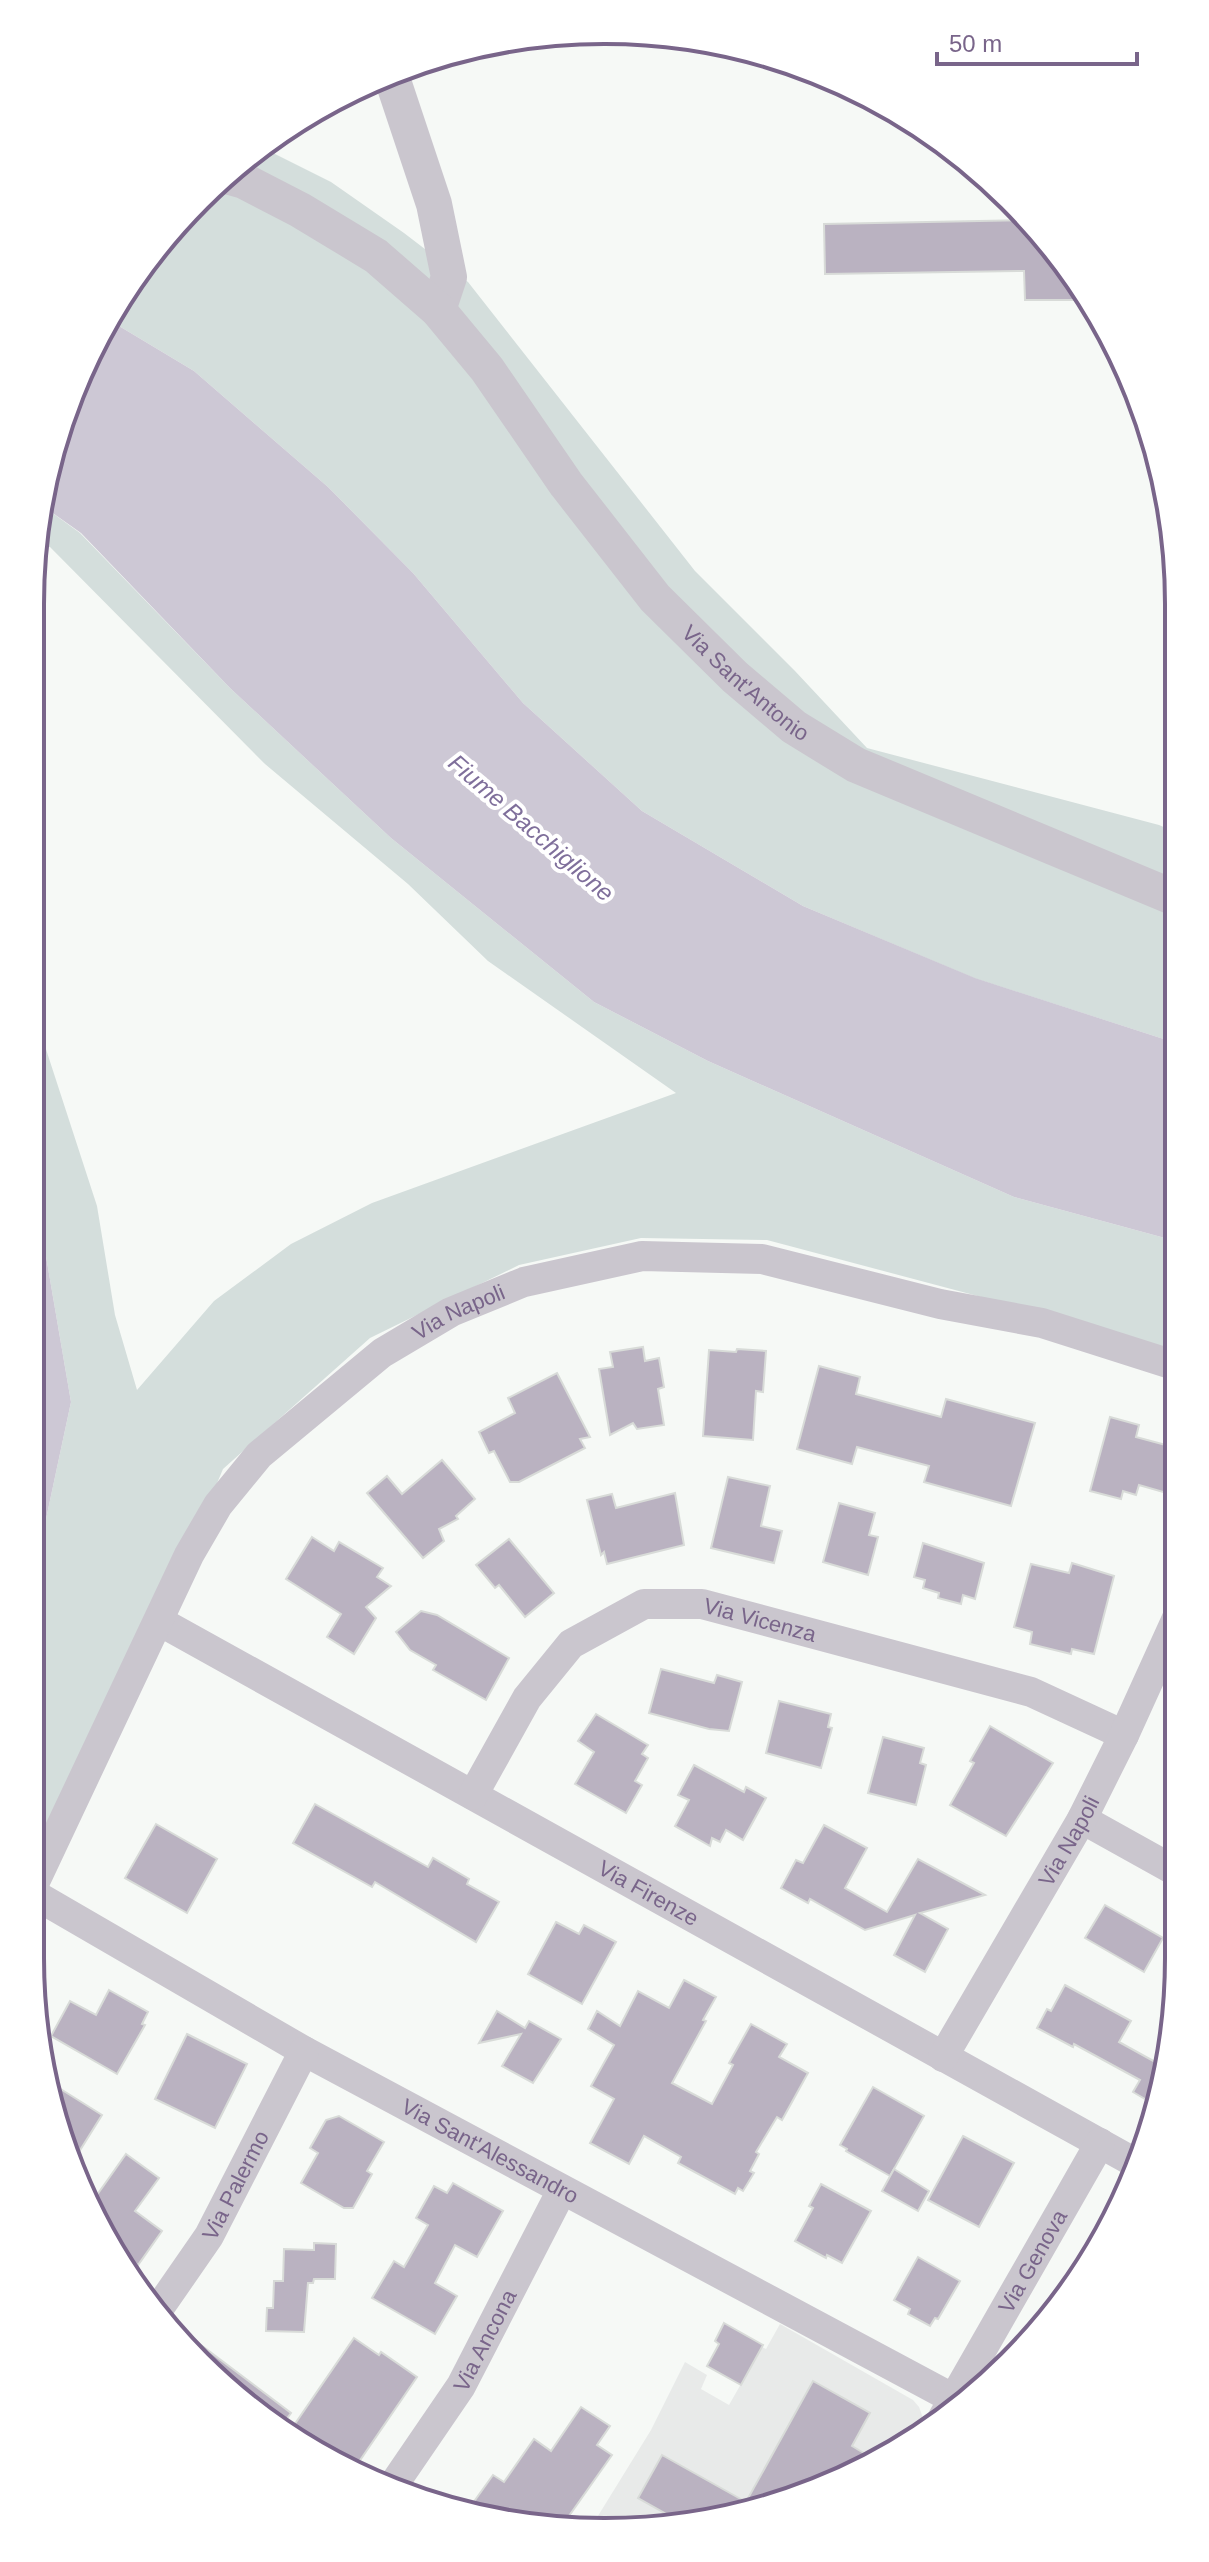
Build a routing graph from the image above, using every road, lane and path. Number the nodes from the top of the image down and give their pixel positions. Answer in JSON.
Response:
{"nodes":[{"id":1,"x":394,"y":85,"type":"edge"},
{"id":2,"x":239,"y":180,"type":"edge"},
{"id":3,"x":438,"y":310,"type":"junction"},
{"id":4,"x":1165,"y":894,"type":"edge"},
{"id":5,"x":1165,"y":1362,"type":"edge"},
{"id":6,"x":159,"y":1621,"type":"junction"},
{"id":7,"x":1165,"y":1645,"type":"edge"},
{"id":8,"x":1124,"y":1735,"type":"junction"},
{"id":9,"x":473,"y":1795,"type":"junction"},
{"id":10,"x":1082,"y":1819,"type":"junction"},
{"id":11,"x":44,"y":1863,"type":"edge"},
{"id":12,"x":1165,"y":1865,"type":"edge"},
{"id":13,"x":44,"y":1900,"type":"edge"},
{"id":14,"x":304,"y":2051,"type":"junction"},
{"id":15,"x":943,"y":2057,"type":"junction"},
{"id":16,"x":1100,"y":2143,"type":"junction"},
{"id":17,"x":1127,"y":2158,"type":"edge"},
{"id":18,"x":562,"y":2190,"type":"junction"},
{"id":19,"x":163,"y":2303,"type":"edge"},
{"id":20,"x":958,"y":2392,"type":"edge"},
{"id":21,"x":941,"y":2406,"type":"edge"},
{"id":22,"x":398,"y":2478,"type":"edge"}],
"edges":[{"from":1,"to":3,"type":"street"},
{"from":2,"to":3,"type":"street","name":"Via Sant'Antonio"},
{"from":3,"to":4,"type":"street","name":"Via Sant'Antonio"},
{"from":5,"to":6,"type":"street","name":"Via Napoli"},
{"from":6,"to":9,"type":"street","name":"Via Firenze"},
{"from":6,"to":11,"type":"street","name":"Via Napoli"},
{"from":7,"to":8,"type":"street","name":"Via Napoli"},
{"from":8,"to":9,"type":"street","name":"Via Vicenza"},
{"from":8,"to":10,"type":"street","name":"Via Napoli"},
{"from":9,"to":15,"type":"street","name":"Via Firenze"},
{"from":10,"to":12,"type":"street"},
{"from":10,"to":15,"type":"street","name":"Via Napoli"},
{"from":13,"to":14,"type":"street","name":"Via Sant'Alessandro"},
{"from":14,"to":18,"type":"street","name":"Via Sant'Alessandro"},
{"from":14,"to":19,"type":"street","name":"Via Palermo"},
{"from":15,"to":16,"type":"street","name":"Via Firenze"},
{"from":16,"to":17,"type":"street","name":"Via Firenze"},
{"from":16,"to":20,"type":"street","name":"Via Genova"},
{"from":18,"to":21,"type":"street","name":"Via Sant'Alessandro"},
{"from":18,"to":22,"type":"street","name":"Via Ancona"}]}
